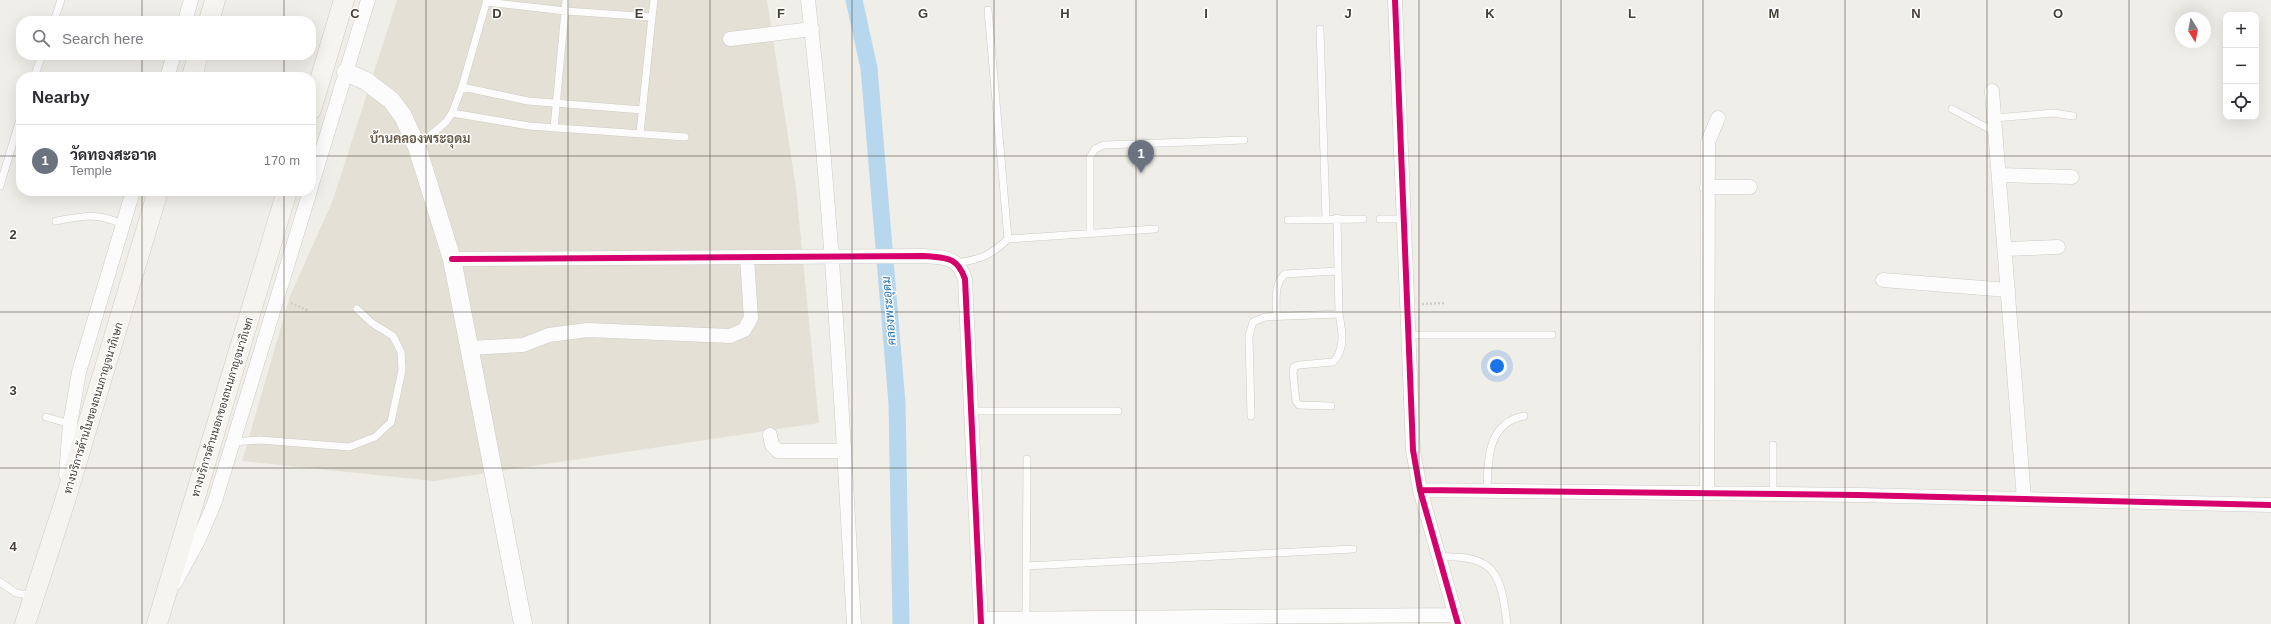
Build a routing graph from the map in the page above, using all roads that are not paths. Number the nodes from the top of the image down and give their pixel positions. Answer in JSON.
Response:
{"nodes":[{"id":1,"x":61,"y":0,"type":"edge"},
{"id":2,"x":191,"y":0,"type":"edge"},
{"id":3,"x":215,"y":0,"type":"edge"},
{"id":4,"x":344,"y":0,"type":"edge"},
{"id":5,"x":368,"y":0,"type":"edge"},
{"id":6,"x":566,"y":0,"type":"edge"},
{"id":7,"x":654,"y":0,"type":"edge"},
{"id":8,"x":808,"y":0,"type":"edge"},
{"id":9,"x":1395,"y":0,"type":"edge"},
{"id":10,"x":487,"y":1,"type":"edge"},
{"id":11,"x":988,"y":10,"type":"dead end"},
{"id":12,"x":566,"y":11,"type":"junction"},
{"id":13,"x":56,"y":16,"type":"edge"},
{"id":14,"x":186,"y":16,"type":"edge"},
{"id":15,"x":210,"y":16,"type":"edge"},
{"id":16,"x":652,"y":17,"type":"junction"},
{"id":17,"x":1320,"y":28,"type":"dead end"},
{"id":18,"x":812,"y":30,"type":"junction"},
{"id":19,"x":730,"y":40,"type":"dead end"},
{"id":20,"x":40,"y":60,"type":"edge"},
{"id":21,"x":172,"y":60,"type":"edge"},
{"id":22,"x":197,"y":60,"type":"edge"},
{"id":23,"x":36,"y":72,"type":"edge"},
{"id":24,"x":169,"y":72,"type":"edge"},
{"id":25,"x":193,"y":72,"type":"edge"},
{"id":26,"x":346,"y":72,"type":"junction"},
{"id":27,"x":462,"y":87,"type":"junction"},
{"id":28,"x":1992,"y":91,"type":"dead end"},
{"id":29,"x":316,"y":93,"type":"edge"},
{"id":30,"x":556,"y":103,"type":"junction"},
{"id":31,"x":1952,"y":108,"type":"dead end"},
{"id":32,"x":643,"y":110,"type":"junction"},
{"id":33,"x":452,"y":113,"type":"junction"},
{"id":34,"x":2073,"y":116,"type":"dead end"},
{"id":35,"x":1718,"y":118,"type":"dead end"},
{"id":36,"x":1995,"y":125,"type":"junction"},
{"id":37,"x":554,"y":128,"type":"junction"},
{"id":38,"x":16,"y":133,"type":"edge"},
{"id":39,"x":640,"y":133,"type":"junction"},
{"id":40,"x":685,"y":136,"type":"dead end"},
{"id":41,"x":1244,"y":140,"type":"dead end"},
{"id":42,"x":417,"y":147,"type":"junction"},
{"id":43,"x":316,"y":171,"type":"edge"},
{"id":44,"x":1999,"y":175,"type":"junction"},
{"id":45,"x":2072,"y":177,"type":"dead end"},
{"id":46,"x":0,"y":186,"type":"edge"},
{"id":47,"x":1707,"y":187,"type":"junction"},
{"id":48,"x":1750,"y":187,"type":"dead end"},
{"id":49,"x":131,"y":196,"type":"edge"},
{"id":50,"x":156,"y":196,"type":"edge"},
{"id":51,"x":285,"y":196,"type":"edge"},
{"id":52,"x":308,"y":196,"type":"edge"},
{"id":53,"x":1337,"y":218,"type":"junction"},
{"id":54,"x":1326,"y":219,"type":"junction"},
{"id":55,"x":1363,"y":219,"type":"dead end"},
{"id":56,"x":1404,"y":219,"type":"junction"},
{"id":57,"x":1288,"y":220,"type":"dead end"},
{"id":58,"x":1380,"y":220,"type":"dead end"},
{"id":59,"x":56,"y":221,"type":"dead end"},
{"id":60,"x":122,"y":224,"type":"junction"},
{"id":61,"x":1155,"y":229,"type":"dead end"},
{"id":62,"x":1090,"y":233,"type":"junction"},
{"id":63,"x":1008,"y":239,"type":"junction"},
{"id":64,"x":2058,"y":247,"type":"dead end"},
{"id":65,"x":2005,"y":248,"type":"junction"},
{"id":66,"x":747,"y":258,"type":"junction"},
{"id":67,"x":833,"y":258,"type":"junction"},
{"id":68,"x":452,"y":259,"type":"junction"},
{"id":69,"x":957,"y":263,"type":"junction"},
{"id":70,"x":1337,"y":271,"type":"junction"},
{"id":71,"x":1883,"y":280,"type":"dead end"},
{"id":72,"x":2008,"y":290,"type":"junction"},
{"id":73,"x":357,"y":309,"type":"dead end"},
{"id":74,"x":1339,"y":314,"type":"junction"},
{"id":75,"x":1276,"y":316,"type":"junction"},
{"id":76,"x":1408,"y":335,"type":"junction"},
{"id":77,"x":1552,"y":335,"type":"dead end"},
{"id":78,"x":470,"y":348,"type":"junction"},
{"id":79,"x":1331,"y":406,"type":"dead end"},
{"id":80,"x":971,"y":411,"type":"junction"},
{"id":81,"x":1118,"y":411,"type":"dead end"},
{"id":82,"x":1251,"y":416,"type":"dead end"},
{"id":83,"x":1524,"y":416,"type":"dead end"},
{"id":84,"x":46,"y":417,"type":"dead end"},
{"id":85,"x":70,"y":424,"type":"junction"},
{"id":86,"x":770,"y":435,"type":"dead end"},
{"id":87,"x":233,"y":442,"type":"junction"},
{"id":88,"x":1773,"y":445,"type":"dead end"},
{"id":89,"x":844,"y":451,"type":"junction"},
{"id":90,"x":1027,"y":459,"type":"dead end"},
{"id":91,"x":1420,"y":490,"type":"junction"},
{"id":92,"x":1487,"y":491,"type":"junction"},
{"id":93,"x":1707,"y":493,"type":"junction"},
{"id":94,"x":1772,"y":494,"type":"junction"},
{"id":95,"x":2024,"y":499,"type":"junction"},
{"id":96,"x":64,"y":504,"type":"junction"},
{"id":97,"x":2271,"y":505,"type":"edge"},
{"id":98,"x":1353,"y":550,"type":"dead end"},
{"id":99,"x":1439,"y":557,"type":"junction"},
{"id":100,"x":1026,"y":566,"type":"junction"},
{"id":101,"x":0,"y":582,"type":"edge"},
{"id":102,"x":34,"y":597,"type":"junction"},
{"id":103,"x":163,"y":604,"type":"junction"},
{"id":104,"x":1456,"y":619,"type":"edge"},
{"id":105,"x":1333,"y":620,"type":"edge"},
{"id":106,"x":1359,"y":620,"type":"edge"},
{"id":107,"x":1415,"y":620,"type":"edge"},
{"id":108,"x":981,"y":621,"type":"edge"},
{"id":109,"x":1026,"y":621,"type":"edge"},
{"id":110,"x":25,"y":624,"type":"edge"},
{"id":111,"x":157,"y":624,"type":"edge"},
{"id":112,"x":523,"y":624,"type":"edge"},
{"id":113,"x":854,"y":624,"type":"edge"},
{"id":114,"x":1507,"y":624,"type":"edge"}],
"edges":[{"from":1,"to":13,"type":"lane"},
{"from":2,"to":14,"type":"street"},
{"from":3,"to":15,"type":"main road"},
{"from":4,"to":29,"type":"main road"},
{"from":5,"to":26,"type":"street"},
{"from":6,"to":12,"type":"lane"},
{"from":7,"to":16,"type":"lane"},
{"from":8,"to":18,"type":"street"},
{"from":9,"to":56,"type":"street"},
{"from":10,"to":12,"type":"lane"},
{"from":10,"to":27,"type":"lane"},
{"from":11,"to":63,"type":"lane"},
{"from":12,"to":16,"type":"lane"},
{"from":12,"to":30,"type":"lane"},
{"from":16,"to":32,"type":"lane"},
{"from":17,"to":54,"type":"lane"},
{"from":18,"to":19,"type":"street"},
{"from":18,"to":67,"type":"street"},
{"from":20,"to":23,"type":"lane"},
{"from":21,"to":24,"type":"street"},
{"from":22,"to":25,"type":"main road"},
{"from":26,"to":42,"type":"street"},
{"from":26,"to":43,"type":"street"},
{"from":27,"to":30,"type":"lane"},
{"from":27,"to":33,"type":"lane"},
{"from":28,"to":36,"type":"street"},
{"from":30,"to":32,"type":"lane"},
{"from":30,"to":37,"type":"lane"},
{"from":31,"to":36,"type":"lane"},
{"from":32,"to":39,"type":"lane"},
{"from":33,"to":37,"type":"lane"},
{"from":33,"to":42,"type":"lane"},
{"from":34,"to":36,"type":"lane"},
{"from":35,"to":47,"type":"street"},
{"from":36,"to":44,"type":"street"},
{"from":37,"to":39,"type":"lane"},
{"from":38,"to":46,"type":"lane"},
{"from":39,"to":40,"type":"lane"},
{"from":41,"to":62,"type":"lane"},
{"from":42,"to":68,"type":"street"},
{"from":44,"to":45,"type":"street"},
{"from":44,"to":65,"type":"street"},
{"from":47,"to":48,"type":"street"},
{"from":47,"to":93,"type":"street"},
{"from":49,"to":60,"type":"street"},
{"from":50,"to":96,"type":"main road","name":"ทางบริการด้านในของถนนกาญจนาภิเษก"},
{"from":51,"to":103,"type":"main road","name":"ทางบริการด้านนอกของถนนกาญจนาภิเษก"},
{"from":52,"to":87,"type":"street"},
{"from":53,"to":54,"type":"lane"},
{"from":53,"to":55,"type":"lane"},
{"from":53,"to":70,"type":"lane"},
{"from":54,"to":57,"type":"lane"},
{"from":56,"to":58,"type":"lane"},
{"from":56,"to":76,"type":"street"},
{"from":59,"to":60,"type":"lane"},
{"from":60,"to":85,"type":"street"},
{"from":61,"to":62,"type":"lane"},
{"from":62,"to":63,"type":"lane"},
{"from":63,"to":69,"type":"lane"},
{"from":64,"to":65,"type":"street"},
{"from":65,"to":72,"type":"street"},
{"from":66,"to":67,"type":"street"},
{"from":66,"to":68,"type":"street"},
{"from":66,"to":78,"type":"street"},
{"from":67,"to":69,"type":"street"},
{"from":67,"to":89,"type":"street"},
{"from":68,"to":78,"type":"street"},
{"from":69,"to":80,"type":"street"},
{"from":70,"to":74,"type":"lane"},
{"from":70,"to":75,"type":"lane"},
{"from":71,"to":72,"type":"street"},
{"from":72,"to":95,"type":"street"},
{"from":73,"to":87,"type":"lane"},
{"from":74,"to":75,"type":"lane"},
{"from":74,"to":79,"type":"lane"},
{"from":75,"to":82,"type":"lane"},
{"from":76,"to":77,"type":"lane"},
{"from":76,"to":91,"type":"street"},
{"from":78,"to":112,"type":"street"},
{"from":80,"to":81,"type":"lane"},
{"from":80,"to":108,"type":"street"},
{"from":83,"to":92,"type":"lane"},
{"from":84,"to":85,"type":"lane"},
{"from":85,"to":96,"type":"street"},
{"from":86,"to":89,"type":"street"},
{"from":87,"to":103,"type":"street"},
{"from":88,"to":94,"type":"lane"},
{"from":89,"to":113,"type":"street"},
{"from":90,"to":100,"type":"lane"},
{"from":91,"to":92,"type":"street"},
{"from":91,"to":99,"type":"street"},
{"from":92,"to":93,"type":"street"},
{"from":93,"to":94,"type":"street"},
{"from":94,"to":95,"type":"street"},
{"from":95,"to":97,"type":"street"},
{"from":96,"to":102,"type":"main road","name":"ทางบริการด้านในของถนนกาญจนาภิเษก"},
{"from":98,"to":100,"type":"lane"},
{"from":99,"to":104,"type":"street"},
{"from":99,"to":114,"type":"lane"},
{"from":100,"to":109,"type":"lane"},
{"from":101,"to":102,"type":"lane"},
{"from":102,"to":110,"type":"main road","name":"ทางบริการด้านในของถนนกาญจนาภิเษก"},
{"from":103,"to":111,"type":"main road","name":"ทางบริการด้านนอกของถนนกาญจนาภิเษก"},
{"from":104,"to":107,"type":"street"},
{"from":105,"to":106,"type":"street"},
{"from":105,"to":109,"type":"street"},
{"from":106,"to":107,"type":"street"},
{"from":108,"to":109,"type":"street"}]}
